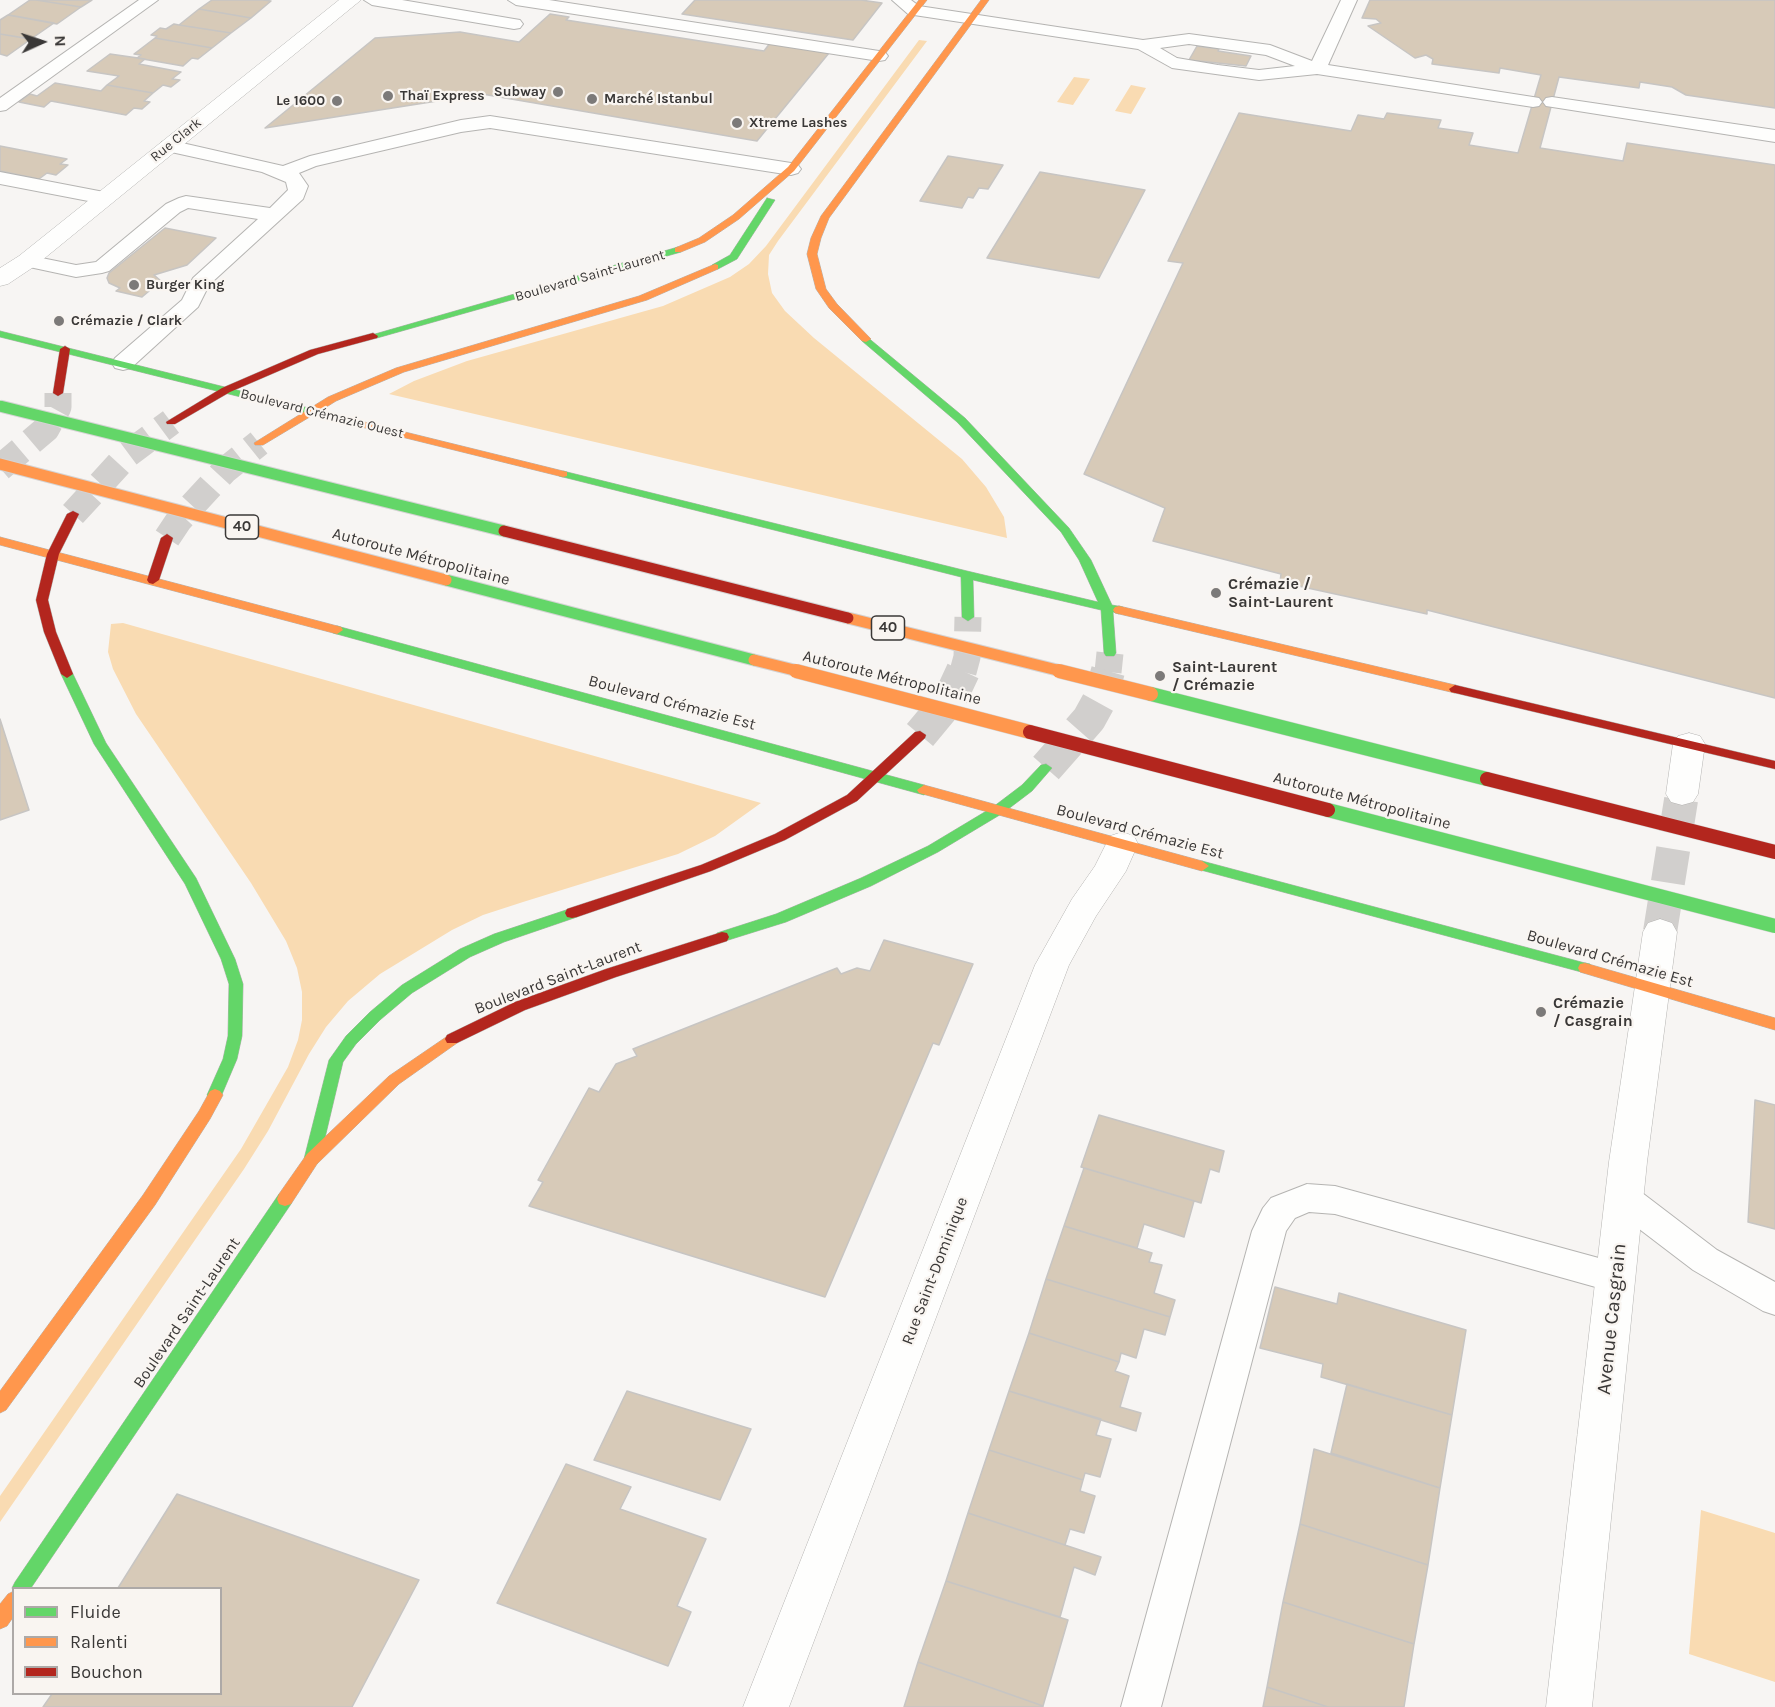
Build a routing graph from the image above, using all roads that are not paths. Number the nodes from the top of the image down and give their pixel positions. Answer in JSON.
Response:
{"nodes":[{"id":1,"x":150,"y":0,"type":"edge"},
{"id":2,"x":351,"y":0,"type":"edge"},
{"id":3,"x":372,"y":0,"type":"edge"},
{"id":4,"x":516,"y":0,"type":"edge"},
{"id":5,"x":626,"y":0,"type":"edge"},
{"id":6,"x":985,"y":0,"type":"edge"},
{"id":7,"x":1349,"y":0,"type":"edge"},
{"id":8,"x":912,"y":3,"type":"edge"},
{"id":9,"x":610,"y":15,"type":"junction"},
{"id":10,"x":971,"y":19,"type":"junction"},
{"id":11,"x":514,"y":24,"type":"dead end"},
{"id":12,"x":1143,"y":45,"type":"junction"},
{"id":13,"x":879,"y":56,"type":"junction"},
{"id":14,"x":1317,"y":69,"type":"junction"},
{"id":15,"x":1533,"y":102,"type":"dead end"},
{"id":16,"x":1552,"y":102,"type":"dead end"},
{"id":17,"x":0,"y":106,"type":"edge"},
{"id":18,"x":1775,"y":136,"type":"edge"},
{"id":19,"x":169,"y":146,"type":"junction"},
{"id":20,"x":791,"y":169,"type":"junction"},
{"id":21,"x":283,"y":173,"type":"junction"},
{"id":22,"x":0,"y":178,"type":"edge"},
{"id":23,"x":104,"y":198,"type":"junction"},
{"id":24,"x":274,"y":215,"type":"junction"},
{"id":25,"x":27,"y":261,"type":"junction"},
{"id":26,"x":0,"y":279,"type":"edge"},
{"id":27,"x":0,"y":334,"type":"edge"},
{"id":28,"x":65,"y":349,"type":"junction"},
{"id":29,"x":123,"y":363,"type":"junction"},
{"id":30,"x":226,"y":390,"type":"junction"},
{"id":31,"x":58,"y":393,"type":"tunnel mouth"},
{"id":32,"x":0,"y":406,"type":"edge"},
{"id":33,"x":310,"y":412,"type":"junction"},
{"id":34,"x":171,"y":422,"type":"tunnel mouth"},
{"id":35,"x":259,"y":443,"type":"tunnel mouth"},
{"id":36,"x":0,"y":464,"type":"edge"},
{"id":37,"x":73,"y":514,"type":"tunnel mouth"},
{"id":38,"x":167,"y":538,"type":"tunnel mouth"},
{"id":39,"x":0,"y":541,"type":"edge"},
{"id":40,"x":53,"y":554,"type":"junction"},
{"id":41,"x":967,"y":575,"type":"junction"},
{"id":42,"x":153,"y":580,"type":"junction"},
{"id":43,"x":1107,"y":607,"type":"junction"},
{"id":44,"x":968,"y":617,"type":"tunnel mouth"},
{"id":45,"x":1110,"y":653,"type":"tunnel mouth"},
{"id":46,"x":920,"y":735,"type":"tunnel mouth"},
{"id":47,"x":1689,"y":744,"type":"junction"},
{"id":48,"x":1775,"y":765,"type":"edge"},
{"id":49,"x":1047,"y":768,"type":"tunnel mouth"},
{"id":50,"x":878,"y":777,"type":"junction"},
{"id":51,"x":1682,"y":794,"type":"tunnel mouth"},
{"id":52,"x":998,"y":810,"type":"junction"},
{"id":53,"x":1122,"y":844,"type":"junction"},
{"id":54,"x":1775,"y":852,"type":"edge"},
{"id":55,"x":1775,"y":926,"type":"edge"},
{"id":56,"x":1660,"y":932,"type":"tunnel mouth"},
{"id":57,"x":1651,"y":988,"type":"junction"},
{"id":58,"x":1775,"y":1024,"type":"edge"},
{"id":59,"x":312,"y":1159,"type":"junction"},
{"id":60,"x":1625,"y":1199,"type":"junction"},
{"id":61,"x":1617,"y":1278,"type":"junction"},
{"id":62,"x":1775,"y":1300,"type":"edge"},
{"id":63,"x":0,"y":1405,"type":"edge"},
{"id":64,"x":22,"y":1587,"type":"edge"},
{"id":65,"x":12,"y":1603,"type":"edge"},
{"id":66,"x":0,"y":1620,"type":"edge"},
{"id":67,"x":766,"y":1707,"type":"edge"},
{"id":68,"x":1141,"y":1707,"type":"edge"},
{"id":69,"x":1569,"y":1707,"type":"edge"}],
"edges":[{"from":1,"to":17,"type":"lane"},
{"from":2,"to":19,"type":"street","name":"Rue Clark"},
{"from":3,"to":11,"type":"lane"},
{"from":4,"to":9,"type":"lane"},
{"from":5,"to":9,"type":"lane"},
{"from":6,"to":10,"type":"main road"},
{"from":7,"to":14,"type":"lane"},
{"from":8,"to":10,"type":"lane"},
{"from":8,"to":13,"type":"main road","name":"Boulevard Saint-Laurent"},
{"from":9,"to":13,"type":"lane"},
{"from":10,"to":12,"type":"lane"},
{"from":10,"to":43,"type":"main road"},
{"from":12,"to":14,"type":"lane"},
{"from":12,"to":14,"type":"lane"},
{"from":13,"to":20,"type":"main road","name":"Boulevard Saint-Laurent"},
{"from":14,"to":15,"type":"lane"},
{"from":16,"to":18,"type":"lane"},
{"from":19,"to":21,"type":"lane"},
{"from":19,"to":23,"type":"street","name":"Rue Clark"},
{"from":20,"to":21,"type":"lane"},
{"from":20,"to":30,"type":"main road","name":"Boulevard Saint-Laurent"},
{"from":20,"to":33,"type":"main road"},
{"from":21,"to":24,"type":"lane"},
{"from":22,"to":23,"type":"lane"},
{"from":23,"to":25,"type":"street","name":"Rue Clark"},
{"from":24,"to":25,"type":"lane"},
{"from":24,"to":29,"type":"lane"},
{"from":25,"to":26,"type":"street","name":"Rue Clark"},
{"from":27,"to":28,"type":"main road","name":"Boulevard Crémazie Ouest"},
{"from":28,"to":29,"type":"main road","name":"Boulevard Crémazie Ouest"},
{"from":28,"to":31,"type":"main road"},
{"from":29,"to":30,"type":"main road","name":"Boulevard Crémazie Ouest"},
{"from":30,"to":33,"type":"main road","name":"Boulevard Crémazie Ouest"},
{"from":30,"to":34,"type":"main road","name":"Boulevard Saint-Laurent"},
{"from":32,"to":54,"type":"main road","number":"40","bridge":true},
{"from":33,"to":35,"type":"main road"},
{"from":33,"to":41,"type":"main road","name":"Boulevard Crémazie Ouest"},
{"from":36,"to":55,"type":"main road","name":"Autoroute Métropolitaine","number":"40","bridge":true},
{"from":37,"to":40,"type":"main road"},
{"from":38,"to":42,"type":"main road"},
{"from":39,"to":40,"type":"main road"},
{"from":40,"to":42,"type":"main road"},
{"from":40,"to":63,"type":"main road"},
{"from":41,"to":43,"type":"main road"},
{"from":41,"to":44,"type":"main road"},
{"from":42,"to":50,"type":"main road","name":"Boulevard Crémazie Est"},
{"from":43,"to":45,"type":"main road"},
{"from":43,"to":47,"type":"main road"},
{"from":46,"to":50,"type":"main road"},
{"from":47,"to":48,"type":"main road"},
{"from":47,"to":51,"type":"street"},
{"from":49,"to":52,"type":"main road","name":"Boulevard Saint-Laurent"},
{"from":50,"to":52,"type":"main road","name":"Boulevard Crémazie Est"},
{"from":50,"to":59,"type":"main road"},
{"from":52,"to":53,"type":"main road","name":"Boulevard Crémazie Est"},
{"from":52,"to":59,"type":"main road","name":"Boulevard Saint-Laurent"},
{"from":53,"to":57,"type":"main road","name":"Boulevard Crémazie Est"},
{"from":53,"to":67,"type":"street","name":"Rue Saint-Dominique"},
{"from":56,"to":57,"type":"street","name":"Avenue Casgrain"},
{"from":57,"to":58,"type":"main road","name":"Boulevard Crémazie Est"},
{"from":57,"to":60,"type":"street","name":"Avenue Casgrain"},
{"from":59,"to":64,"type":"main road","name":"Boulevard Saint-Laurent"},
{"from":60,"to":61,"type":"street","name":"Avenue Casgrain"},
{"from":60,"to":62,"type":"lane"},
{"from":61,"to":68,"type":"lane"},
{"from":61,"to":69,"type":"street","name":"Avenue Casgrain"},
{"from":65,"to":66,"type":"main road"}]}
